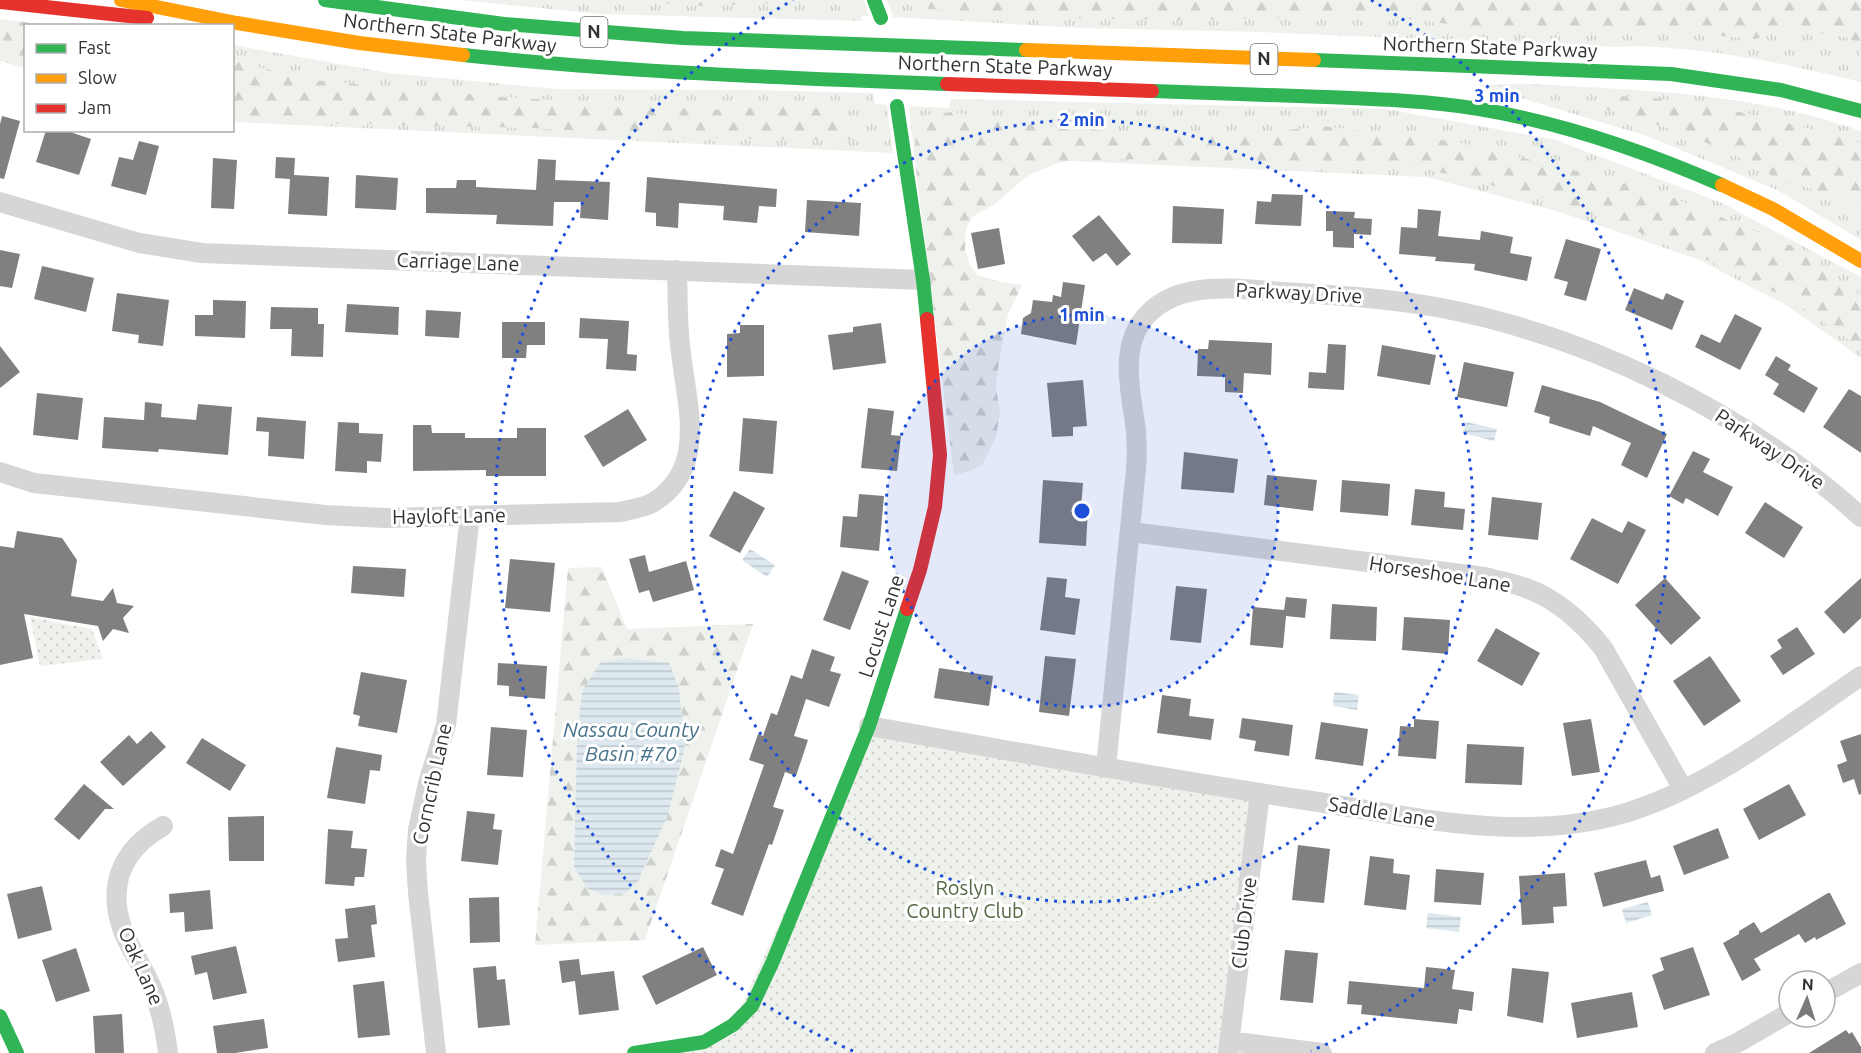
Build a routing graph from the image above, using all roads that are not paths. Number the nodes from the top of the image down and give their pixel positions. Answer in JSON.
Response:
{"nodes":[{"id":1,"x":121,"y":0,"type":"edge"},
{"id":2,"x":325,"y":0,"type":"edge"},
{"id":3,"x":874,"y":0,"type":"edge"},
{"id":4,"x":0,"y":2,"type":"edge"},
{"id":5,"x":881,"y":18,"type":"dead end"},
{"id":6,"x":237,"y":23,"type":"junction"},
{"id":7,"x":897,"y":106,"type":"dead end"},
{"id":8,"x":1861,"y":111,"type":"edge"},
{"id":9,"x":0,"y":202,"type":"edge"},
{"id":10,"x":1861,"y":261,"type":"edge"},
{"id":11,"x":677,"y":270,"type":"junction"},
{"id":12,"x":922,"y":280,"type":"junction"},
{"id":13,"x":0,"y":471,"type":"edge"},
{"id":14,"x":470,"y":516,"type":"junction"},
{"id":15,"x":1861,"y":517,"type":"edge"},
{"id":16,"x":1131,"y":531,"type":"junction"},
{"id":17,"x":1861,"y":676,"type":"edge"},
{"id":18,"x":869,"y":726,"type":"junction"},
{"id":19,"x":1106,"y":767,"type":"junction"},
{"id":20,"x":1683,"y":789,"type":"junction"},
{"id":21,"x":1260,"y":793,"type":"junction"},
{"id":22,"x":163,"y":826,"type":"dead end"},
{"id":23,"x":1861,"y":973,"type":"edge"},
{"id":24,"x":1837,"y":986,"type":"edge"},
{"id":25,"x":0,"y":1016,"type":"edge"},
{"id":26,"x":1777,"y":1021,"type":"edge"},
{"id":27,"x":1229,"y":1047,"type":"edge"},
{"id":28,"x":17,"y":1053,"type":"edge"},
{"id":29,"x":168,"y":1053,"type":"edge"},
{"id":30,"x":436,"y":1053,"type":"edge"},
{"id":31,"x":634,"y":1053,"type":"edge"},
{"id":32,"x":1322,"y":1053,"type":"edge"},
{"id":33,"x":1714,"y":1053,"type":"edge"}],
"edges":[{"from":1,"to":6,"type":"main road","name":"Northern State Parkway","number":"N"},
{"from":2,"to":8,"type":"main road","name":"Northern State Parkway","number":"N"},
{"from":3,"to":5,"type":"main road"},
{"from":4,"to":6,"type":"main road"},
{"from":6,"to":10,"type":"main road","name":"Northern State Parkway","number":"N"},
{"from":7,"to":12,"type":"main road","name":"Locust Lane"},
{"from":9,"to":11,"type":"street","name":"Carriage Lane"},
{"from":11,"to":12,"type":"street","name":"Carriage Lane"},
{"from":11,"to":14,"type":"street","name":"Hayloft Lane"},
{"from":12,"to":18,"type":"main road","name":"Locust Lane"},
{"from":13,"to":14,"type":"street","name":"Hayloft Lane"},
{"from":14,"to":30,"type":"street","name":"Corncrib Lane"},
{"from":15,"to":16,"type":"street","name":"Parkway Drive"},
{"from":16,"to":19,"type":"street","name":"Parkway Drive"},
{"from":16,"to":20,"type":"street","name":"Horseshoe Lane"},
{"from":17,"to":20,"type":"street","name":"Saddle Lane"},
{"from":18,"to":19,"type":"street","name":"Saddle Lane"},
{"from":18,"to":31,"type":"main road","name":"Locust Lane"},
{"from":19,"to":21,"type":"street","name":"Saddle Lane"},
{"from":20,"to":21,"type":"street","name":"Saddle Lane"},
{"from":21,"to":27,"type":"street","name":"Club Drive"},
{"from":22,"to":29,"type":"street","name":"Oak Lane"},
{"from":23,"to":24,"type":"street"},
{"from":25,"to":28,"type":"main road"},
{"from":26,"to":33,"type":"street"},
{"from":27,"to":32,"type":"street"}]}
